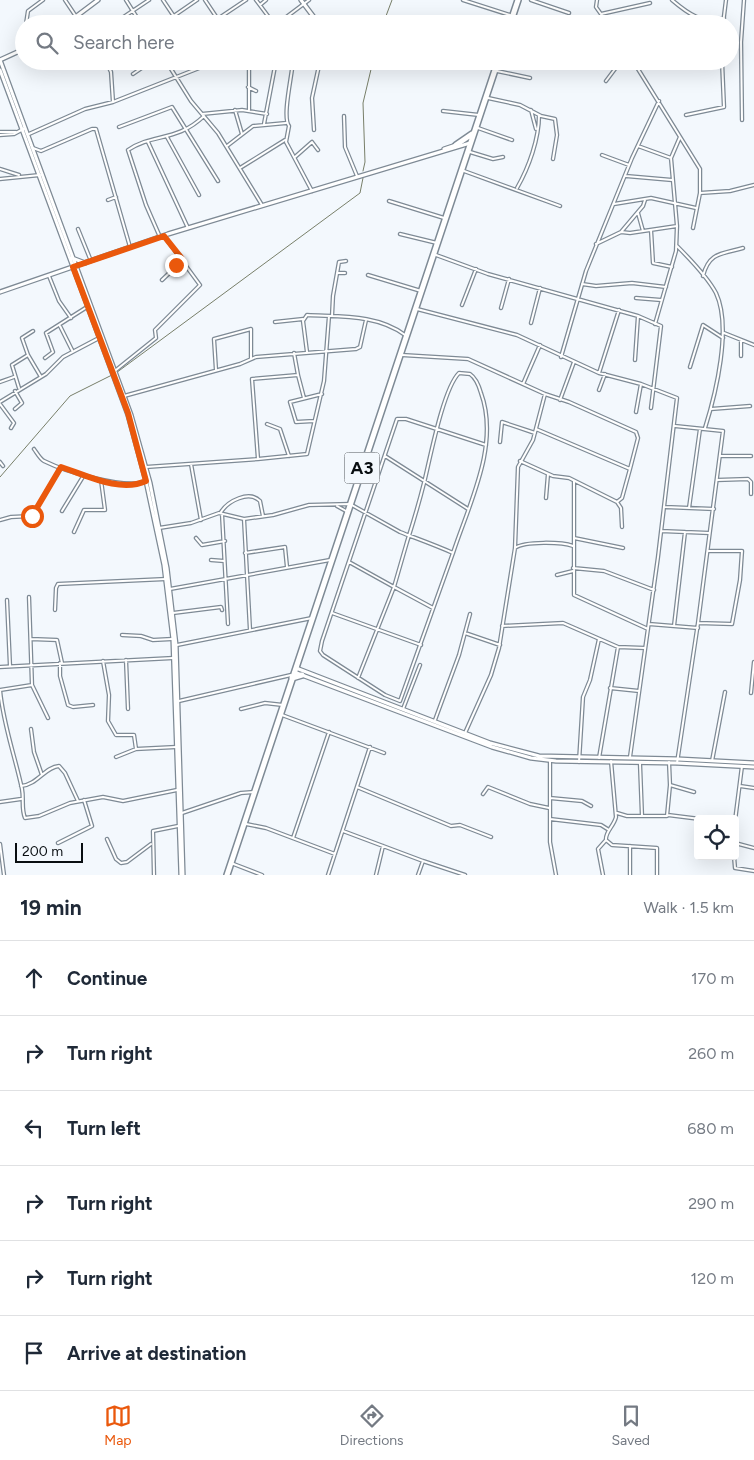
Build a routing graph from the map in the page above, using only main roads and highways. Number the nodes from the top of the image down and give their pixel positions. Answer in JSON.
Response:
{"nodes":[{"id":1,"x":98,"y":0,"type":"edge"},
{"id":2,"x":518,"y":0,"type":"edge"},
{"id":3,"x":303,"y":2,"type":"edge"},
{"id":4,"x":79,"y":15,"type":"edge"},
{"id":5,"x":312,"y":15,"type":"edge"},
{"id":6,"x":513,"y":15,"type":"edge"},
{"id":7,"x":15,"y":53,"type":"edge"},
{"id":8,"x":0,"y":60,"type":"edge"},
{"id":9,"x":0,"y":70,"type":"edge"},
{"id":10,"x":495,"y":70,"type":"edge"},
{"id":11,"x":23,"y":129,"type":"junction"},
{"id":12,"x":475,"y":129,"type":"junction"},
{"id":13,"x":471,"y":141,"type":"junction"},
{"id":14,"x":457,"y":145,"type":"junction"},
{"id":15,"x":467,"y":153,"type":"junction"},
{"id":16,"x":40,"y":175,"type":"junction"},
{"id":17,"x":71,"y":259,"type":"junction"},
{"id":18,"x":85,"y":263,"type":"junction"},
{"id":19,"x":74,"y":267,"type":"junction"},
{"id":20,"x":62,"y":271,"type":"junction"},
{"id":21,"x":77,"y":276,"type":"junction"},
{"id":22,"x":0,"y":292,"type":"edge"},
{"id":23,"x":167,"y":579,"type":"junction"},
{"id":24,"x":174,"y":645,"type":"junction"},
{"id":25,"x":294,"y":671,"type":"junction"},
{"id":26,"x":302,"y":673,"type":"junction"},
{"id":27,"x":176,"y":703,"type":"junction"},
{"id":28,"x":464,"y":734,"type":"junction"},
{"id":29,"x":579,"y":760,"type":"junction"},
{"id":30,"x":678,"y":761,"type":"junction"},
{"id":31,"x":754,"y":765,"type":"edge"},
{"id":32,"x":182,"y":875,"type":"edge"},
{"id":33,"x":227,"y":875,"type":"edge"}],
"edges":[{"from":1,"to":4,"type":"main road"},
{"from":2,"to":6,"type":"highway"},
{"from":3,"to":5,"type":"main road"},
{"from":7,"to":8,"type":"main road"},
{"from":8,"to":11,"type":"main road"},
{"from":9,"to":11,"type":"main road"},
{"from":10,"to":12,"type":"highway","number":"A3"},
{"from":11,"to":16,"type":"main road"},
{"from":11,"to":16,"type":"main road"},
{"from":12,"to":13,"type":"highway","number":"A3"},
{"from":12,"to":14,"type":"highway"},
{"from":13,"to":14,"type":"main road"},
{"from":13,"to":15,"type":"highway","number":"A3"},
{"from":14,"to":15,"type":"highway"},
{"from":14,"to":18,"type":"main road"},
{"from":15,"to":25,"type":"highway","number":"A3"},
{"from":16,"to":17,"type":"main road"},
{"from":17,"to":18,"type":"main road"},
{"from":17,"to":19,"type":"main road"},
{"from":17,"to":20,"type":"main road"},
{"from":18,"to":19,"type":"main road"},
{"from":18,"to":21,"type":"main road"},
{"from":19,"to":20,"type":"main road"},
{"from":19,"to":21,"type":"main road"},
{"from":20,"to":21,"type":"main road"},
{"from":20,"to":22,"type":"main road"},
{"from":21,"to":23,"type":"main road"},
{"from":21,"to":23,"type":"main road"},
{"from":23,"to":24,"type":"main road"},
{"from":23,"to":24,"type":"main road"},
{"from":24,"to":27,"type":"main road"},
{"from":24,"to":27,"type":"main road"},
{"from":25,"to":26,"type":"highway"},
{"from":25,"to":26,"type":"highway"},
{"from":25,"to":33,"type":"highway","number":"A3"},
{"from":26,"to":28,"type":"main road"},
{"from":27,"to":32,"type":"main road"},
{"from":27,"to":32,"type":"main road"},
{"from":28,"to":29,"type":"main road"},
{"from":28,"to":29,"type":"main road"},
{"from":29,"to":30,"type":"main road"},
{"from":30,"to":31,"type":"main road"},
{"from":30,"to":31,"type":"main road"}]}
